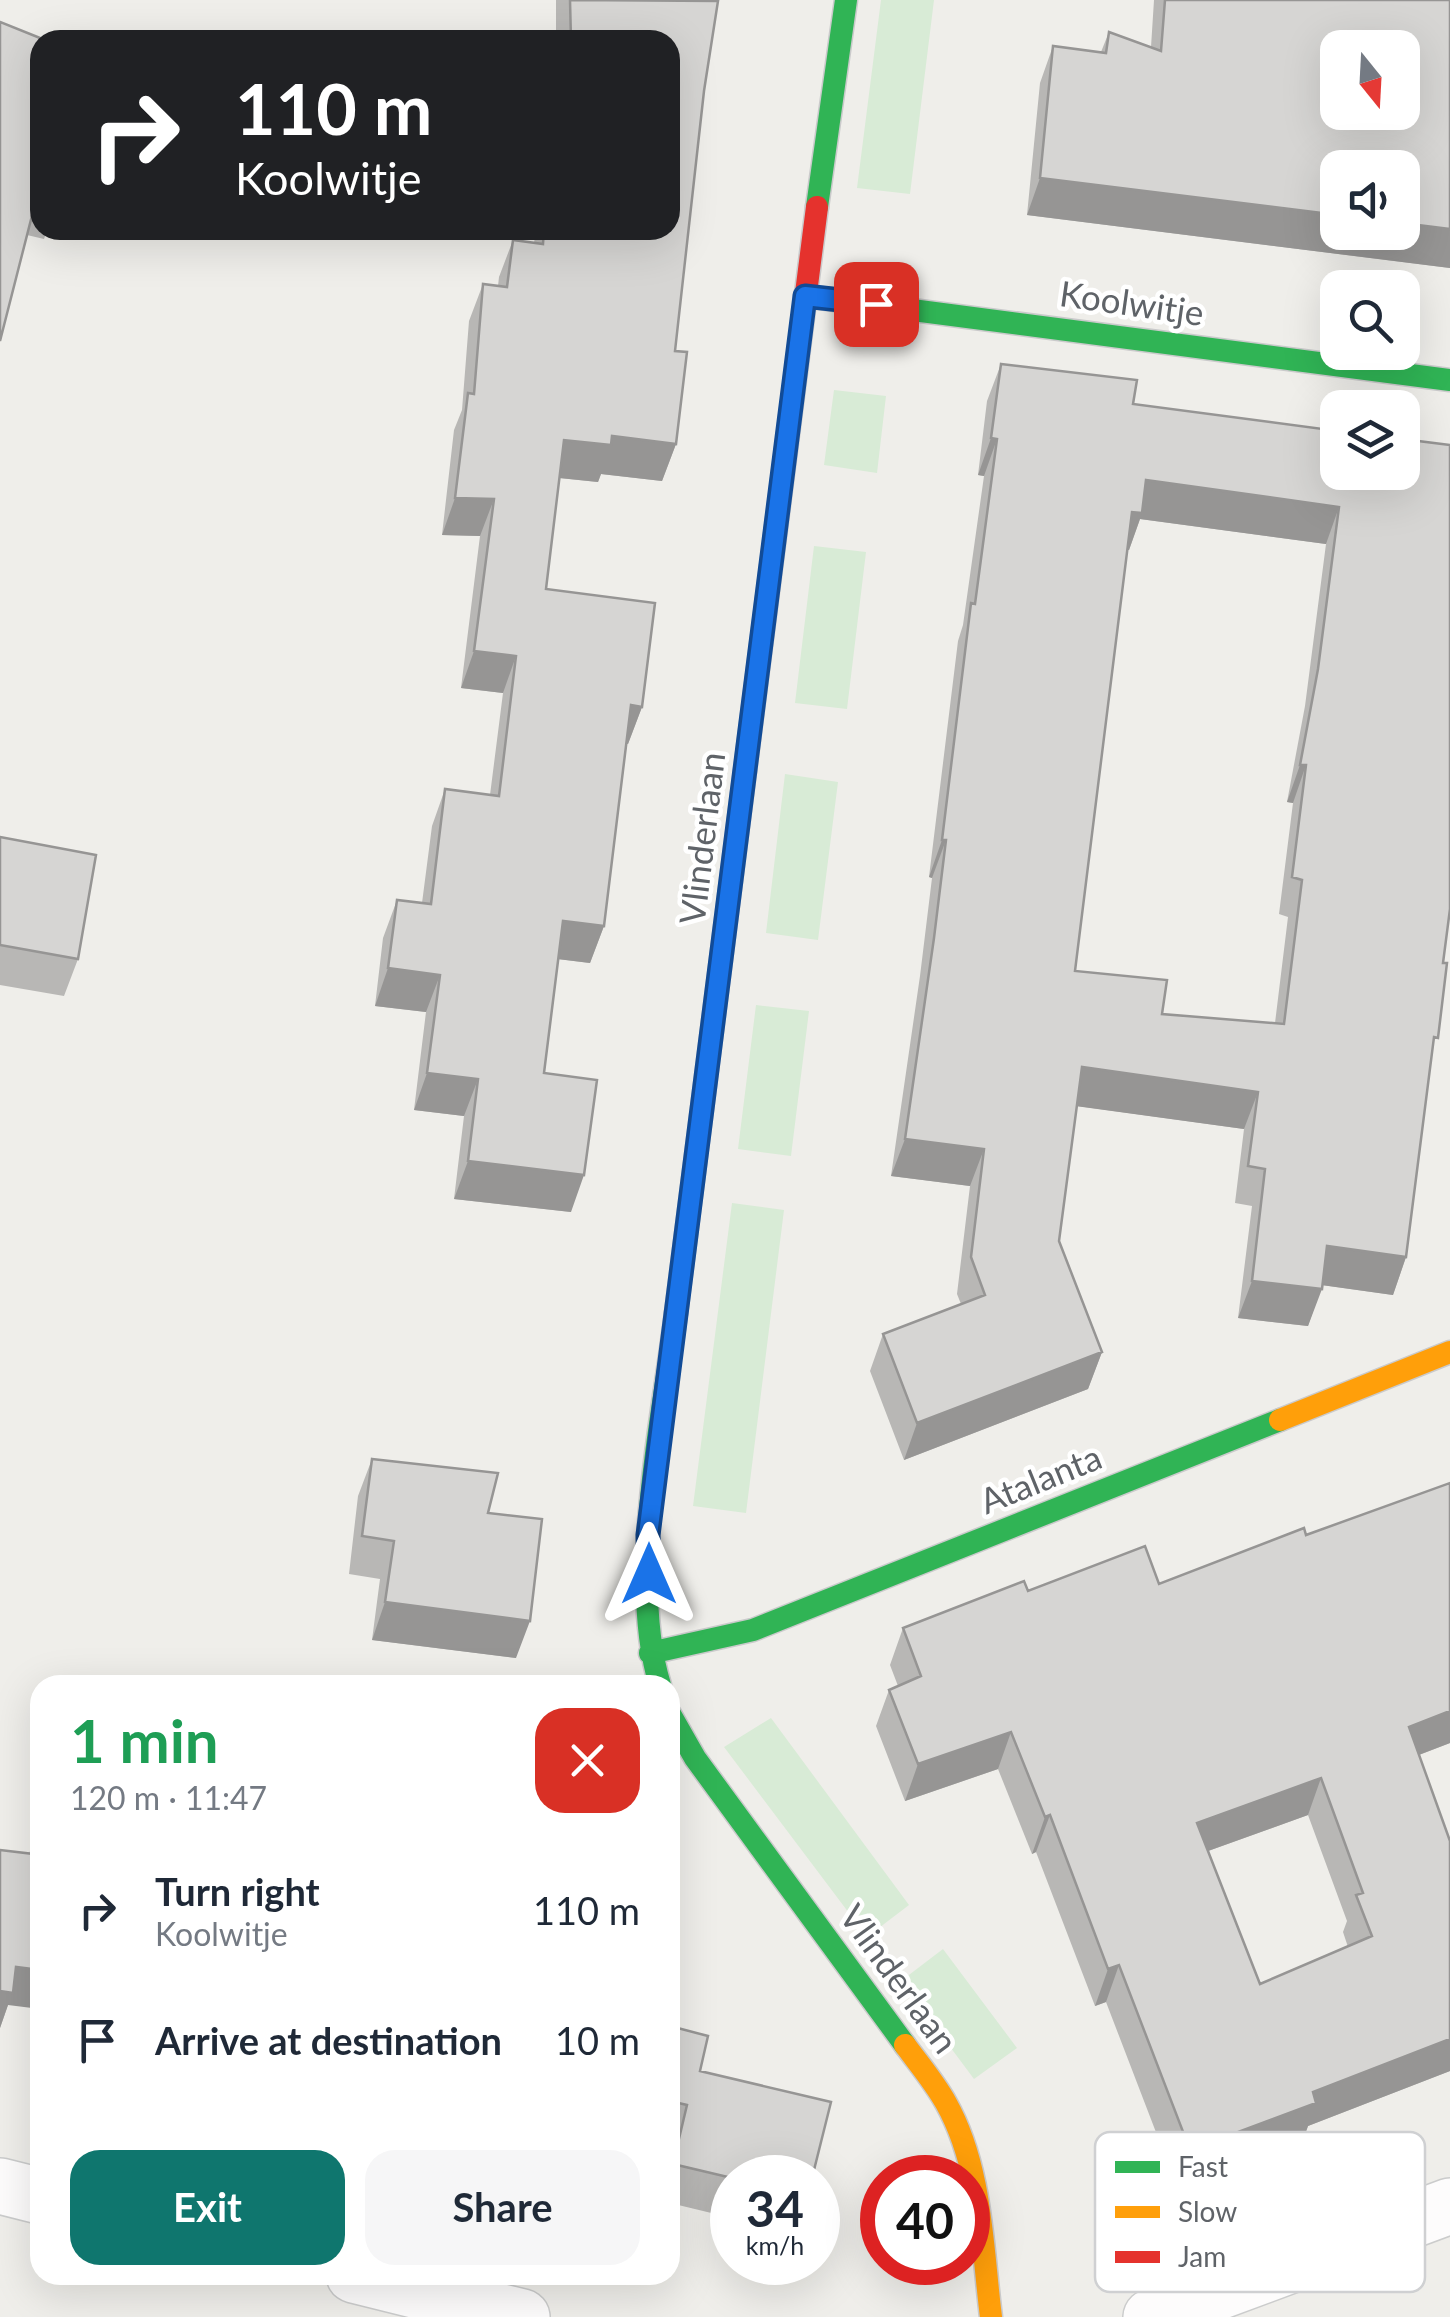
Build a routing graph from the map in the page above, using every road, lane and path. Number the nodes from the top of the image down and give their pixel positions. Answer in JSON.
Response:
{"nodes":[{"id":1,"x":846,"y":0,"type":"edge"},
{"id":2,"x":805,"y":296,"type":"junction"},
{"id":3,"x":1450,"y":380,"type":"edge"},
{"id":4,"x":1450,"y":1352,"type":"edge"},
{"id":5,"x":650,"y":1653,"type":"junction"},
{"id":6,"x":657,"y":1675,"type":"edge"},
{"id":7,"x":680,"y":1732,"type":"edge"},
{"id":8,"x":0,"y":2186,"type":"edge"},
{"id":9,"x":30,"y":2194,"type":"edge"},
{"id":10,"x":1450,"y":2206,"type":"edge"},
{"id":11,"x":1425,"y":2215,"type":"edge"},
{"id":12,"x":394,"y":2285,"type":"edge"},
{"id":13,"x":1218,"y":2292,"type":"edge"},
{"id":14,"x":522,"y":2317,"type":"edge"},
{"id":15,"x":991,"y":2317,"type":"edge"},
{"id":16,"x":1151,"y":2317,"type":"edge"}],
"edges":[{"from":1,"to":2,"type":"street","name":"Vlinderlaan"},
{"from":2,"to":3,"type":"street","name":"Koolwitje"},
{"from":2,"to":5,"type":"street","name":"Vlinderlaan"},
{"from":4,"to":5,"type":"street","name":"Atalanta"},
{"from":5,"to":6,"type":"street","name":"Vlinderlaan"},
{"from":7,"to":15,"type":"street","name":"Vlinderlaan"},
{"from":8,"to":9,"type":"street"},
{"from":10,"to":11,"type":"street"},
{"from":12,"to":14,"type":"street"},
{"from":13,"to":16,"type":"street"}]}
